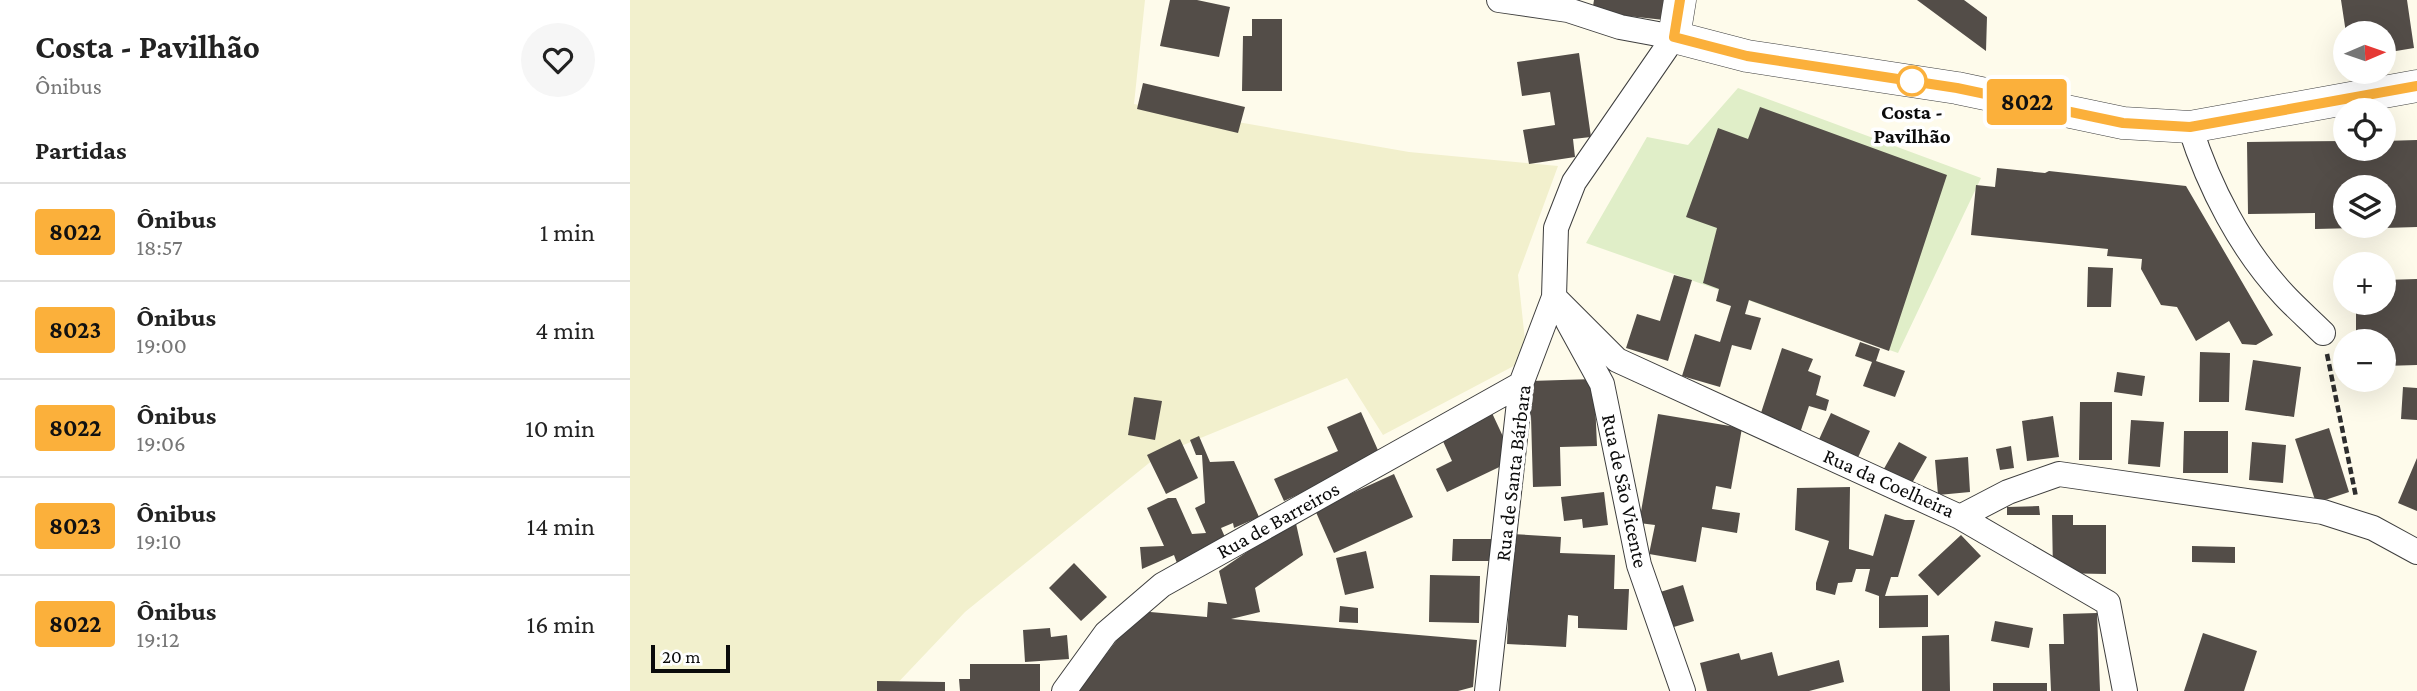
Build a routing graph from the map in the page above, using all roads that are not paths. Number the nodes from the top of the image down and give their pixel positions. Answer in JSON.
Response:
{"nodes":[{"id":1,"x":1499,"y":0,"type":"edge"},
{"id":2,"x":1680,"y":0,"type":"edge"},
{"id":3,"x":1674,"y":37,"type":"junction"},
{"id":4,"x":2417,"y":86,"type":"edge"},
{"id":5,"x":2190,"y":127,"type":"junction"},
{"id":6,"x":1555,"y":297,"type":"junction"},
{"id":7,"x":2323,"y":333,"type":"road end"},
{"id":8,"x":1521,"y":384,"type":"junction"},
{"id":9,"x":1960,"y":517,"type":"junction"},
{"id":10,"x":2417,"y":552,"type":"edge"},
{"id":11,"x":1064,"y":691,"type":"edge"},
{"id":12,"x":1488,"y":691,"type":"edge"},
{"id":13,"x":1683,"y":691,"type":"edge"},
{"id":14,"x":2125,"y":691,"type":"edge"}],
"edges":[{"from":1,"to":3,"type":"street"},
{"from":2,"to":3,"type":"street","name":"Rua de Santa Bárbara"},
{"from":3,"to":5,"type":"street"},
{"from":3,"to":6,"type":"street","name":"Rua de Santa Bárbara"},
{"from":4,"to":5,"type":"street"},
{"from":5,"to":7,"type":"street"},
{"from":6,"to":8,"type":"street","name":"Rua de Santa Bárbara"},
{"from":6,"to":9,"type":"street","name":"Rua da Coelheira"},
{"from":6,"to":13,"type":"street","name":"Rua de São Vicente"},
{"from":8,"to":11,"type":"street","name":"Rua de Barreiros"},
{"from":8,"to":12,"type":"street","name":"Rua de Santa Bárbara"},
{"from":9,"to":10,"type":"street","name":"Rua da Coelheira"},
{"from":9,"to":14,"type":"street"}]}
